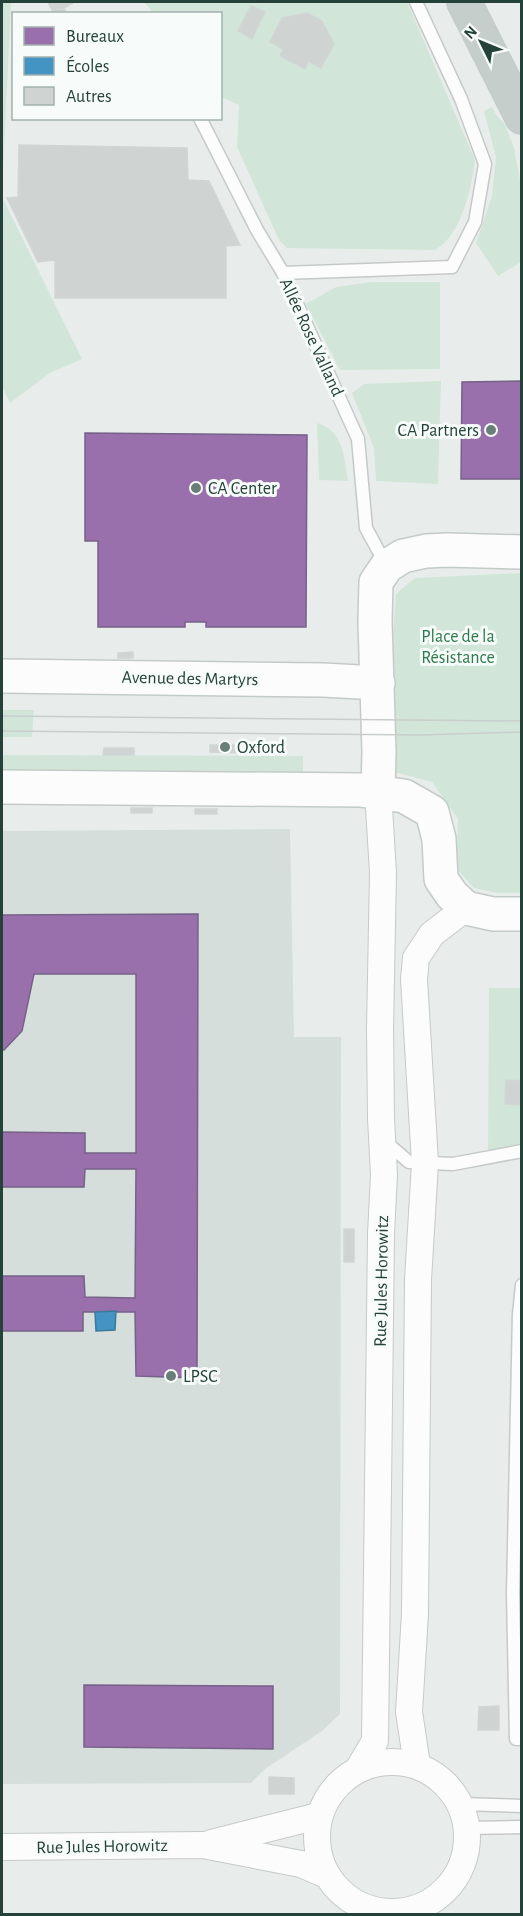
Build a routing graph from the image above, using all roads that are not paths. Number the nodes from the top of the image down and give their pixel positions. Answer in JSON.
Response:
{"nodes":[{"id":1,"x":416,"y":2,"type":"edge"},
{"id":2,"x":464,"y":2,"type":"edge"},
{"id":3,"x":520,"y":113,"type":"edge"},
{"id":4,"x":201,"y":120,"type":"edge"},
{"id":5,"x":283,"y":273,"type":"junction"},
{"id":6,"x":522,"y":552,"type":"edge"},
{"id":7,"x":387,"y":567,"type":"junction"},
{"id":8,"x":2,"y":676,"type":"edge"},
{"id":9,"x":378,"y":683,"type":"junction"},
{"id":10,"x":2,"y":787,"type":"edge"},
{"id":11,"x":378,"y":791,"type":"junction"},
{"id":12,"x":466,"y":908,"type":"junction"},
{"id":13,"x":522,"y":914,"type":"edge"},
{"id":14,"x":381,"y":1118,"type":"junction"},
{"id":15,"x":522,"y":1151,"type":"edge"},
{"id":16,"x":425,"y":1163,"type":"junction"},
{"id":17,"x":522,"y":1285,"type":"edge"},
{"id":18,"x":517,"y":1593,"type":"edge"},
{"id":19,"x":522,"y":1739,"type":"edge"},
{"id":20,"x":417,"y":1765,"type":"junction"},
{"id":21,"x":359,"y":1768,"type":"junction"},
{"id":22,"x":522,"y":1806,"type":"edge"},
{"id":23,"x":318,"y":1816,"type":"junction"},
{"id":24,"x":464,"y":1816,"type":"junction"},
{"id":25,"x":522,"y":1827,"type":"edge"},
{"id":26,"x":203,"y":1845,"type":"junction"},
{"id":27,"x":2,"y":1847,"type":"edge"},
{"id":28,"x":324,"y":1874,"type":"junction"},
{"id":29,"x":392,"y":1914,"type":"edge"}],
"edges":[{"from":1,"to":5,"type":"lane"},
{"from":2,"to":3,"type":"highway"},
{"from":4,"to":5,"type":"lane","name":"Allée Rose Valland"},
{"from":5,"to":7,"type":"lane","name":"Allée Rose Valland"},
{"from":6,"to":7,"type":"main road"},
{"from":7,"to":9,"type":"main road"},
{"from":8,"to":9,"type":"main road","name":"Avenue des Martyrs"},
{"from":9,"to":11,"type":"main road"},
{"from":10,"to":11,"type":"main road"},
{"from":11,"to":12,"type":"main road"},
{"from":11,"to":14,"type":"street","name":"Rue Jules Horowitz"},
{"from":12,"to":13,"type":"main road"},
{"from":12,"to":16,"type":"street","name":"Rue Jules Horowitz"},
{"from":14,"to":16,"type":"lane"},
{"from":14,"to":21,"type":"street","name":"Rue Jules Horowitz"},
{"from":15,"to":16,"type":"lane"},
{"from":16,"to":20,"type":"street","name":"Rue Jules Horowitz"},
{"from":17,"to":18,"type":"lane"},
{"from":18,"to":19,"type":"lane"},
{"from":20,"to":21,"type":"street"},
{"from":20,"to":24,"type":"street"},
{"from":21,"to":23,"type":"street"},
{"from":22,"to":24,"type":"lane"},
{"from":23,"to":26,"type":"street","name":"Rue Jules Horowitz"},
{"from":23,"to":28,"type":"street"},
{"from":24,"to":25,"type":"lane"},
{"from":24,"to":29,"type":"street"},
{"from":26,"to":27,"type":"street","name":"Rue Jules Horowitz"},
{"from":26,"to":28,"type":"street","name":"Rue Jules Horowitz"},
{"from":28,"to":29,"type":"street"}]}
